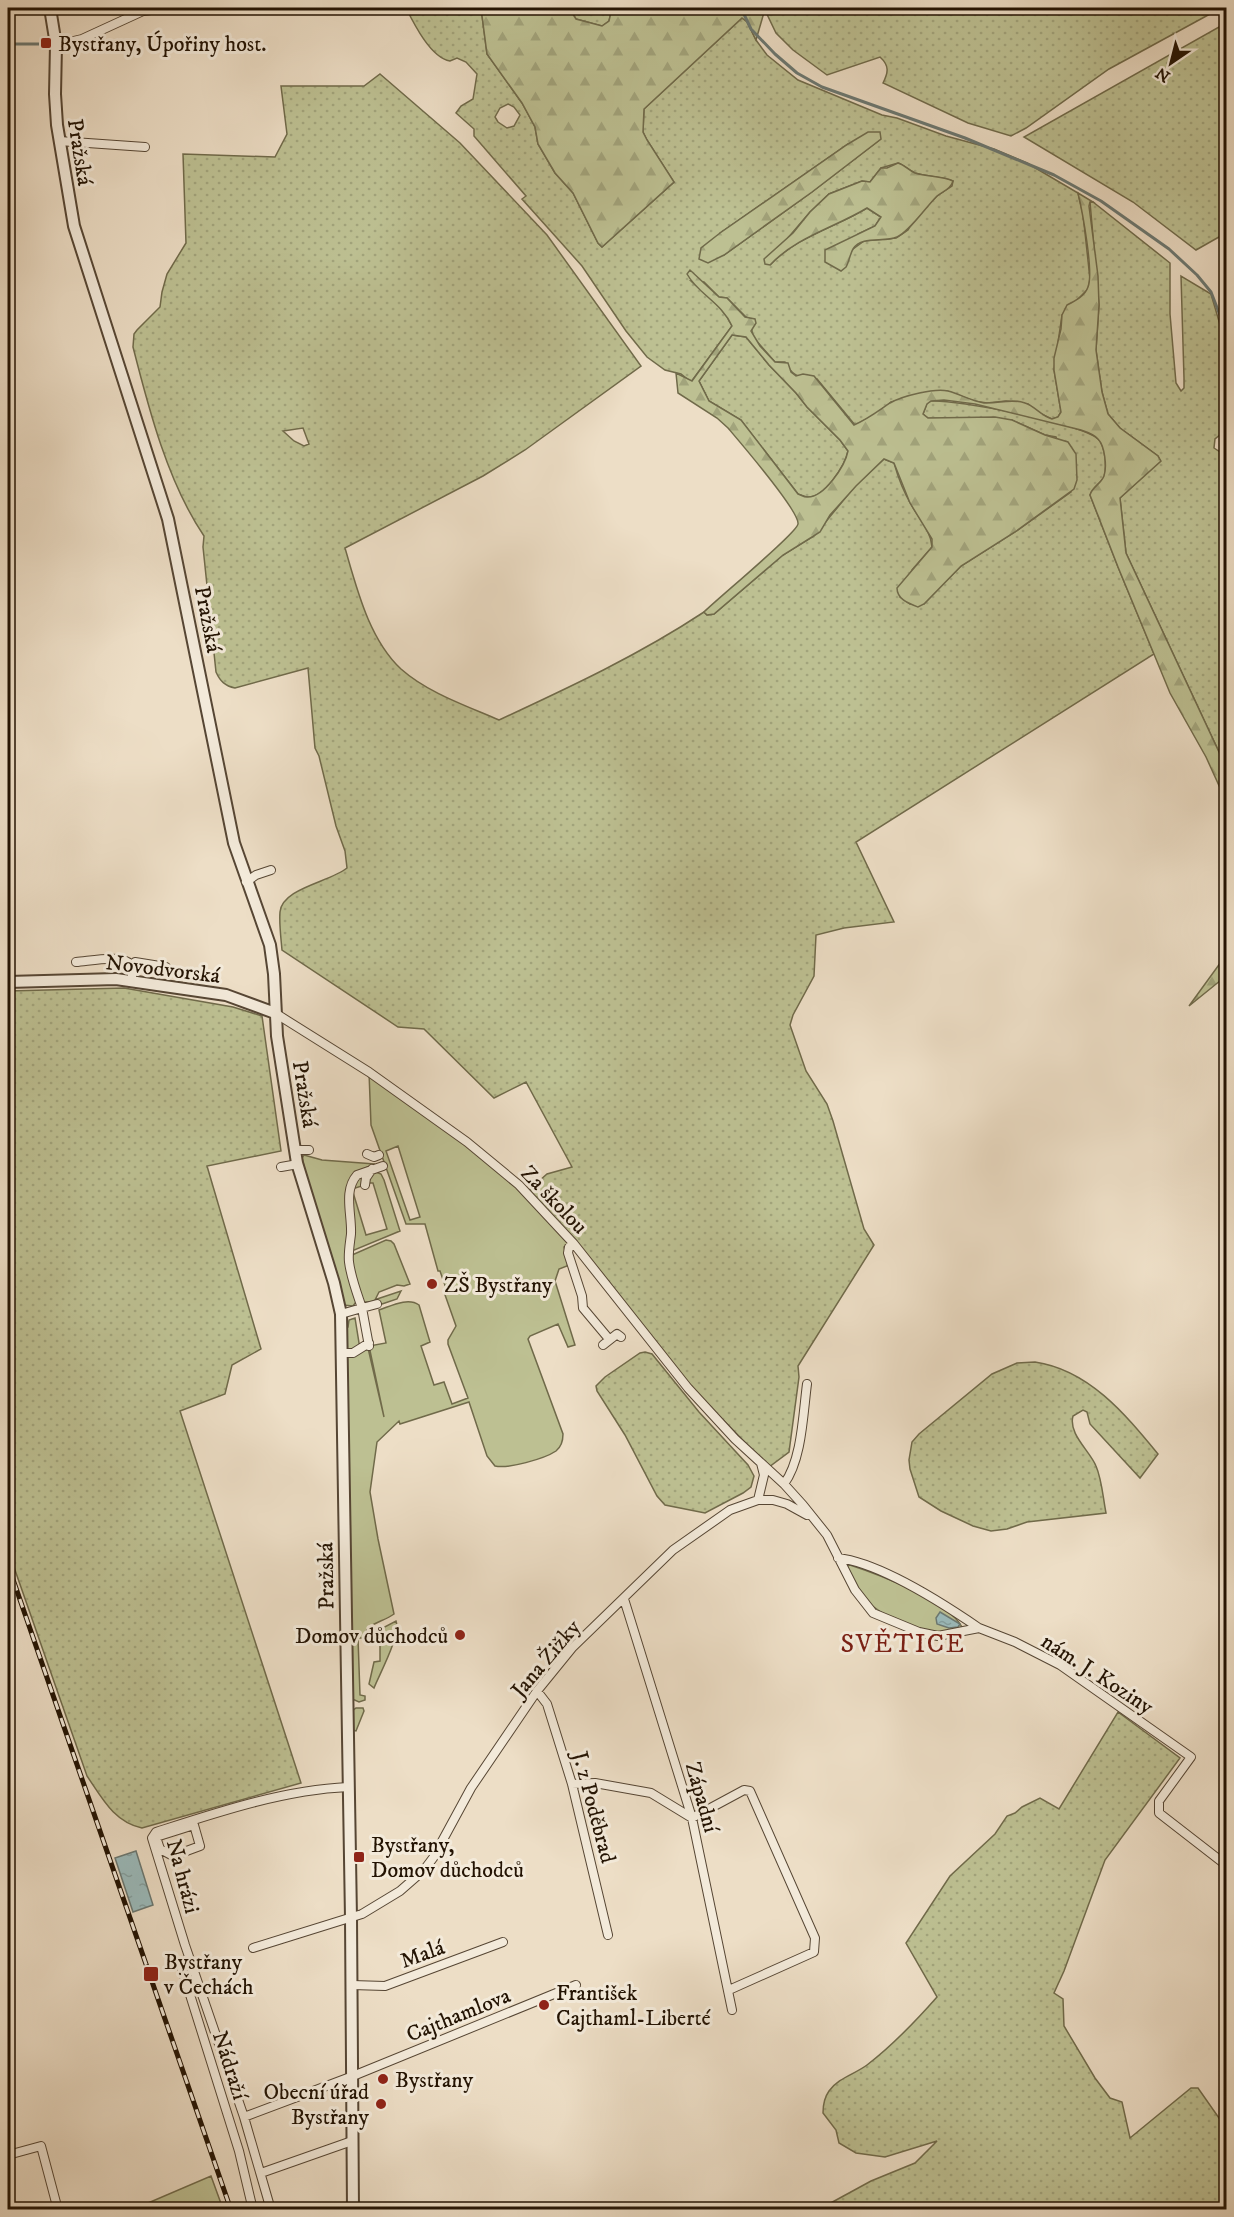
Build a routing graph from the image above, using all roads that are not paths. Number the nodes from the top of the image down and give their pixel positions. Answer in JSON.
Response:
{"nodes":[{"id":1,"x":50,"y":8,"type":"edge"},
{"id":2,"x":167,"y":8,"type":"edge"},
{"id":3,"x":56,"y":45,"type":"junction"},
{"id":4,"x":59,"y":141,"type":"junction"},
{"id":5,"x":145,"y":147,"type":"dead end"},
{"id":6,"x":271,"y":870,"type":"dead end"},
{"id":7,"x":246,"y":882,"type":"junction"},
{"id":8,"x":76,"y":962,"type":"dead end"},
{"id":9,"x":132,"y":966,"type":"junction"},
{"id":10,"x":166,"y":967,"type":"dead end"},
{"id":11,"x":132,"y":981,"type":"junction"},
{"id":12,"x":8,"y":982,"type":"edge"},
{"id":13,"x":275,"y":1013,"type":"junction"},
{"id":14,"x":295,"y":1150,"type":"junction"},
{"id":15,"x":309,"y":1150,"type":"dead end"},
{"id":16,"x":367,"y":1154,"type":"dead end"},
{"id":17,"x":379,"y":1155,"type":"dead end"},
{"id":18,"x":298,"y":1164,"type":"junction"},
{"id":19,"x":383,"y":1166,"type":"dead end"},
{"id":20,"x":281,"y":1167,"type":"dead end"},
{"id":21,"x":372,"y":1169,"type":"junction"},
{"id":22,"x":365,"y":1185,"type":"dead end"},
{"id":23,"x":574,"y":1244,"type":"junction"},
{"id":24,"x":377,"y":1304,"type":"dead end"},
{"id":25,"x":362,"y":1308,"type":"junction"},
{"id":26,"x":340,"y":1314,"type":"junction"},
{"id":27,"x":621,"y":1337,"type":"dead end"},
{"id":28,"x":342,"y":1353,"type":"junction"},
{"id":29,"x":807,"y":1383,"type":"dead end"},
{"id":30,"x":761,"y":1463,"type":"junction"},
{"id":31,"x":784,"y":1484,"type":"junction"},
{"id":32,"x":758,"y":1500,"type":"junction"},
{"id":33,"x":817,"y":1522,"type":"junction"},
{"id":34,"x":838,"y":1558,"type":"junction"},
{"id":35,"x":624,"y":1599,"type":"junction"},
{"id":36,"x":979,"y":1628,"type":"junction"},
{"id":37,"x":537,"y":1691,"type":"junction"},
{"id":38,"x":572,"y":1784,"type":"junction"},
{"id":39,"x":348,"y":1787,"type":"junction"},
{"id":40,"x":692,"y":1818,"type":"junction"},
{"id":41,"x":155,"y":1844,"type":"junction"},
{"id":42,"x":1227,"y":1865,"type":"edge"},
{"id":43,"x":351,"y":1918,"type":"junction"},
{"id":44,"x":608,"y":1935,"type":"dead end"},
{"id":45,"x":503,"y":1942,"type":"dead end"},
{"id":46,"x":253,"y":1948,"type":"dead end"},
{"id":47,"x":181,"y":1966,"type":"dead end"},
{"id":48,"x":352,"y":1985,"type":"junction"},
{"id":49,"x":576,"y":1985,"type":"dead end"},
{"id":50,"x":729,"y":1990,"type":"junction"},
{"id":51,"x":732,"y":2010,"type":"dead end"},
{"id":52,"x":352,"y":2076,"type":"junction"},
{"id":53,"x":244,"y":2117,"type":"junction"},
{"id":54,"x":352,"y":2141,"type":"junction"},
{"id":55,"x":8,"y":2155,"type":"edge"},
{"id":56,"x":261,"y":2173,"type":"junction"},
{"id":57,"x":58,"y":2210,"type":"edge"},
{"id":58,"x":254,"y":2210,"type":"edge"},
{"id":59,"x":271,"y":2210,"type":"edge"},
{"id":60,"x":353,"y":2210,"type":"edge"}],
"edges":[{"from":1,"to":3,"type":"street","name":"Pražská"},
{"from":2,"to":3,"type":"street"},
{"from":3,"to":4,"type":"street","name":"Pražská"},
{"from":4,"to":5,"type":"street"},
{"from":4,"to":7,"type":"street","name":"Pražská"},
{"from":6,"to":7,"type":"street"},
{"from":7,"to":13,"type":"street","name":"Pražská"},
{"from":8,"to":9,"type":"street"},
{"from":9,"to":10,"type":"street"},
{"from":9,"to":11,"type":"street"},
{"from":11,"to":12,"type":"street","name":"Novodvorská"},
{"from":11,"to":13,"type":"street","name":"Novodvorská"},
{"from":13,"to":14,"type":"street","name":"Pražská"},
{"from":13,"to":23,"type":"street","name":"Za školou"},
{"from":14,"to":15,"type":"street"},
{"from":14,"to":18,"type":"street","name":"Pražská"},
{"from":16,"to":17,"type":"street"},
{"from":18,"to":20,"type":"street"},
{"from":18,"to":26,"type":"street","name":"Pražská"},
{"from":19,"to":21,"type":"street"},
{"from":21,"to":22,"type":"street"},
{"from":21,"to":25,"type":"street"},
{"from":23,"to":27,"type":"street"},
{"from":23,"to":30,"type":"street","name":"Za školou"},
{"from":24,"to":25,"type":"street"},
{"from":25,"to":26,"type":"street"},
{"from":25,"to":28,"type":"street"},
{"from":26,"to":28,"type":"street","name":"Pražská"},
{"from":28,"to":39,"type":"street","name":"Pražská"},
{"from":29,"to":31,"type":"street"},
{"from":30,"to":31,"type":"street","name":"Za školou"},
{"from":30,"to":32,"type":"street"},
{"from":31,"to":33,"type":"street","name":"Za školou"},
{"from":32,"to":33,"type":"street","name":"Jana Žižky"},
{"from":32,"to":35,"type":"street","name":"Jana Žižky"},
{"from":33,"to":34,"type":"street"},
{"from":34,"to":36,"type":"street","name":"nám. J. Koziny"},
{"from":34,"to":36,"type":"street"},
{"from":35,"to":37,"type":"street","name":"Jana Žižky"},
{"from":35,"to":40,"type":"street","name":"Západní"},
{"from":36,"to":42,"type":"street","name":"nám. J. Koziny"},
{"from":37,"to":38,"type":"street","name":"J. z Poděbrad"},
{"from":37,"to":43,"type":"street","name":"Jana Žižky"},
{"from":38,"to":40,"type":"street"},
{"from":38,"to":44,"type":"street","name":"J. z Poděbrad"},
{"from":39,"to":41,"type":"street","name":"Na hrázi"},
{"from":39,"to":43,"type":"street","name":"Pražská"},
{"from":40,"to":50,"type":"street","name":"Západní"},
{"from":40,"to":50,"type":"street"},
{"from":41,"to":41,"type":"street"},
{"from":41,"to":53,"type":"street","name":"Na hrázi"},
{"from":43,"to":46,"type":"street","name":"Jana Žižky"},
{"from":43,"to":48,"type":"street","name":"Pražská"},
{"from":45,"to":48,"type":"street","name":"Malá"},
{"from":47,"to":58,"type":"street","name":"Nádraží"},
{"from":48,"to":52,"type":"street","name":"Pražská"},
{"from":49,"to":52,"type":"street","name":"Cajthamlova"},
{"from":50,"to":51,"type":"street","name":"Západní"},
{"from":52,"to":53,"type":"street"},
{"from":52,"to":54,"type":"street","name":"Pražská"},
{"from":53,"to":56,"type":"street","name":"Na hrázi"},
{"from":54,"to":56,"type":"street"},
{"from":54,"to":60,"type":"street","name":"Pražská"},
{"from":55,"to":57,"type":"street"},
{"from":56,"to":59,"type":"street","name":"Na hrázi"}]}
